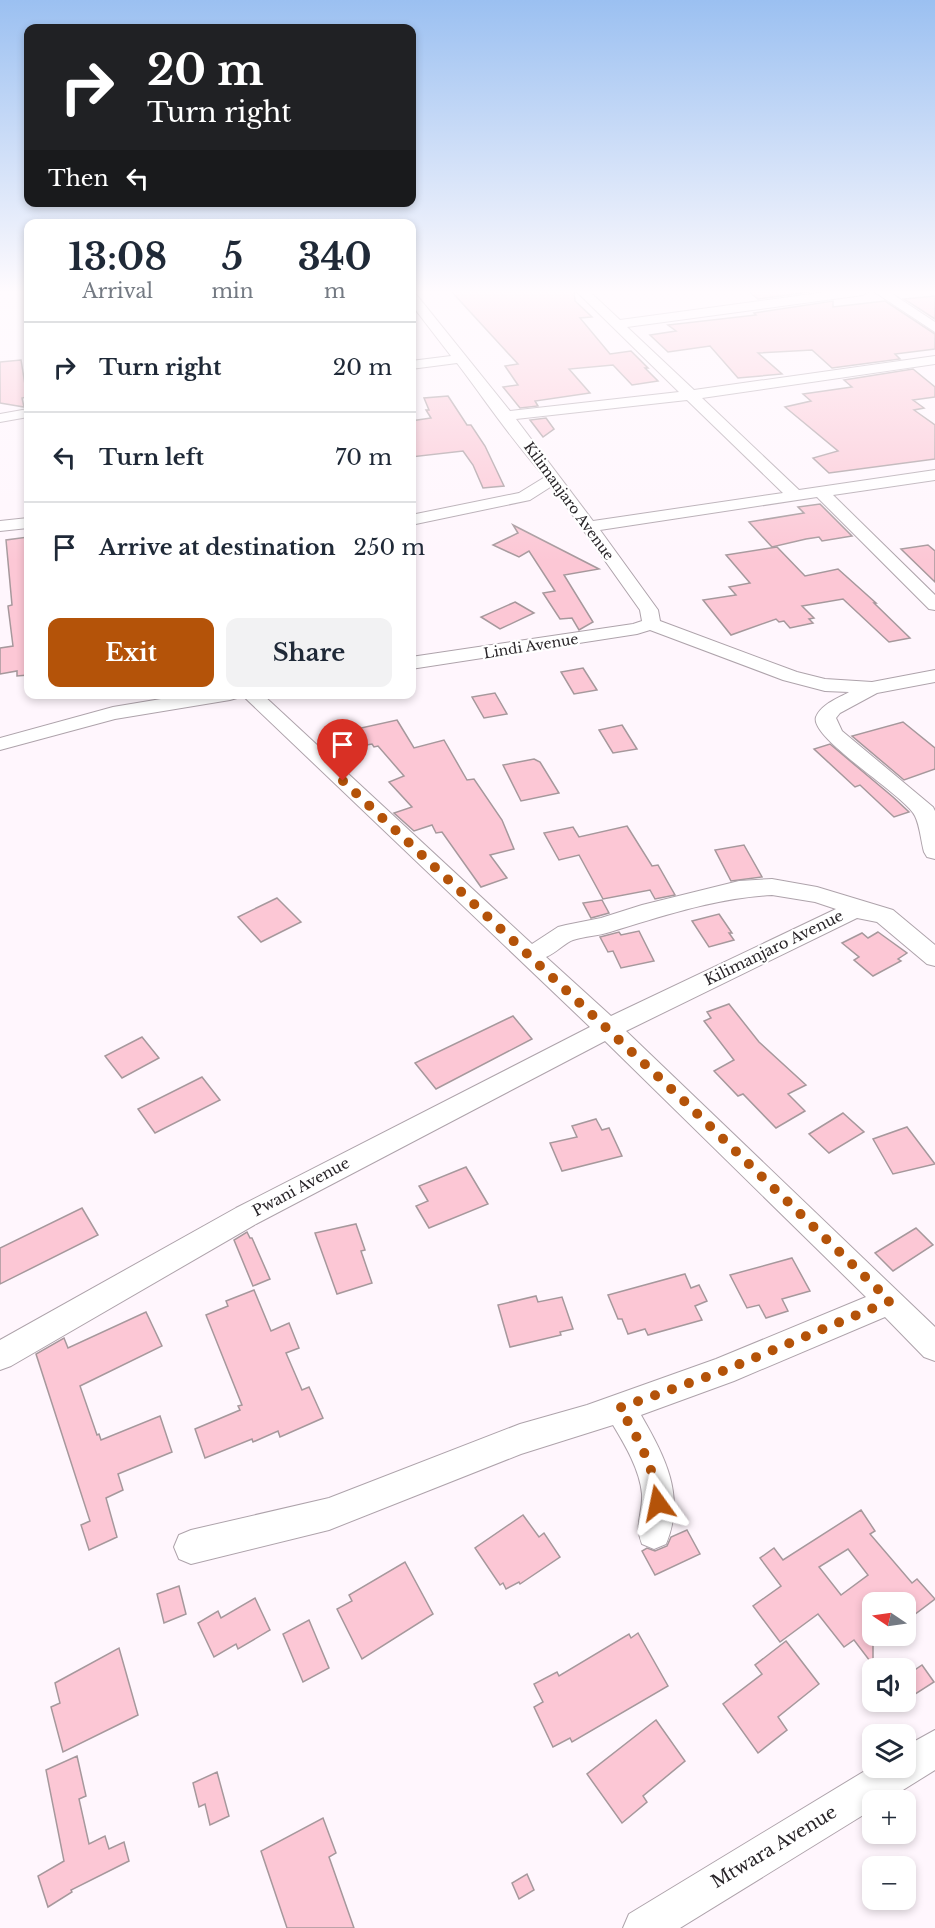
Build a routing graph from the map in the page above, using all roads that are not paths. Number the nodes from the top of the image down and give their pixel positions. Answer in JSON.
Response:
{"nodes":[{"id":1,"x":478,"y":381,"type":"edge"},
{"id":2,"x":675,"y":381,"type":"edge"},
{"id":3,"x":789,"y":381,"type":"edge"},
{"id":4,"x":649,"y":386,"type":"dead end"},
{"id":5,"x":691,"y":395,"type":"junction"},
{"id":6,"x":638,"y":402,"type":"junction"},
{"id":7,"x":24,"y":414,"type":"edge"},
{"id":8,"x":506,"y":416,"type":"junction"},
{"id":9,"x":0,"y":418,"type":"edge"},
{"id":10,"x":935,"y":475,"type":"edge"},
{"id":11,"x":554,"y":478,"type":"junction"},
{"id":12,"x":822,"y":493,"type":"junction"},
{"id":13,"x":797,"y":496,"type":"junction"},
{"id":14,"x":416,"y":519,"type":"edge"},
{"id":15,"x":24,"y":523,"type":"edge"},
{"id":16,"x":0,"y":526,"type":"edge"},
{"id":17,"x":590,"y":526,"type":"junction"},
{"id":18,"x":935,"y":605,"type":"edge"},
{"id":19,"x":650,"y":624,"type":"junction"},
{"id":20,"x":416,"y":662,"type":"edge"},
{"id":21,"x":935,"y":676,"type":"edge"},
{"id":22,"x":872,"y":688,"type":"junction"},
{"id":23,"x":171,"y":699,"type":"edge"},
{"id":24,"x":255,"y":699,"type":"edge"},
{"id":25,"x":112,"y":704,"type":"edge"},
{"id":26,"x":0,"y":744,"type":"edge"},
{"id":27,"x":935,"y":852,"type":"edge"},
{"id":28,"x":861,"y":909,"type":"junction"},
{"id":29,"x":529,"y":955,"type":"junction"},
{"id":30,"x":935,"y":958,"type":"edge"},
{"id":31,"x":607,"y":1029,"type":"junction"},
{"id":32,"x":890,"y":1301,"type":"junction"},
{"id":33,"x":930,"y":1334,"type":"edge"},
{"id":34,"x":0,"y":1356,"type":"edge"},
{"id":35,"x":619,"y":1408,"type":"junction"},
{"id":36,"x":654,"y":1532,"type":"dead end"},
{"id":37,"x":191,"y":1547,"type":"dead end"},
{"id":38,"x":935,"y":1749,"type":"edge"},
{"id":39,"x":916,"y":1761,"type":"edge"},
{"id":40,"x":888,"y":1778,"type":"edge"},
{"id":41,"x":643,"y":1928,"type":"edge"}],
"edges":[{"from":1,"to":8,"type":"street","name":"Kilimanjaro Avenue"},
{"from":2,"to":5,"type":"street"},
{"from":3,"to":5,"type":"street"},
{"from":4,"to":6,"type":"street"},
{"from":5,"to":6,"type":"street"},
{"from":5,"to":13,"type":"street"},
{"from":6,"to":8,"type":"street"},
{"from":7,"to":9,"type":"street"},
{"from":8,"to":11,"type":"street","name":"Kilimanjaro Avenue"},
{"from":10,"to":12,"type":"street"},
{"from":11,"to":14,"type":"street"},
{"from":11,"to":17,"type":"street","name":"Kilimanjaro Avenue"},
{"from":12,"to":13,"type":"street"},
{"from":12,"to":18,"type":"street"},
{"from":13,"to":17,"type":"street"},
{"from":15,"to":16,"type":"street"},
{"from":17,"to":19,"type":"street","name":"Kilimanjaro Avenue"},
{"from":19,"to":20,"type":"street","name":"Lindi Avenue"},
{"from":19,"to":22,"type":"street"},
{"from":21,"to":22,"type":"street"},
{"from":22,"to":27,"type":"street"},
{"from":23,"to":25,"type":"street"},
{"from":24,"to":29,"type":"street"},
{"from":25,"to":26,"type":"street"},
{"from":28,"to":29,"type":"street"},
{"from":28,"to":30,"type":"street","name":"Kilimanjaro Avenue"},
{"from":28,"to":31,"type":"street","name":"Kilimanjaro Avenue"},
{"from":29,"to":31,"type":"street"},
{"from":31,"to":32,"type":"street"},
{"from":31,"to":34,"type":"street","name":"Pwani Avenue"},
{"from":32,"to":33,"type":"street"},
{"from":32,"to":35,"type":"street"},
{"from":35,"to":36,"type":"street"},
{"from":35,"to":37,"type":"street"},
{"from":38,"to":39,"type":"street","name":"Mtwara Avenue"},
{"from":40,"to":41,"type":"street","name":"Mtwara Avenue"}]}
